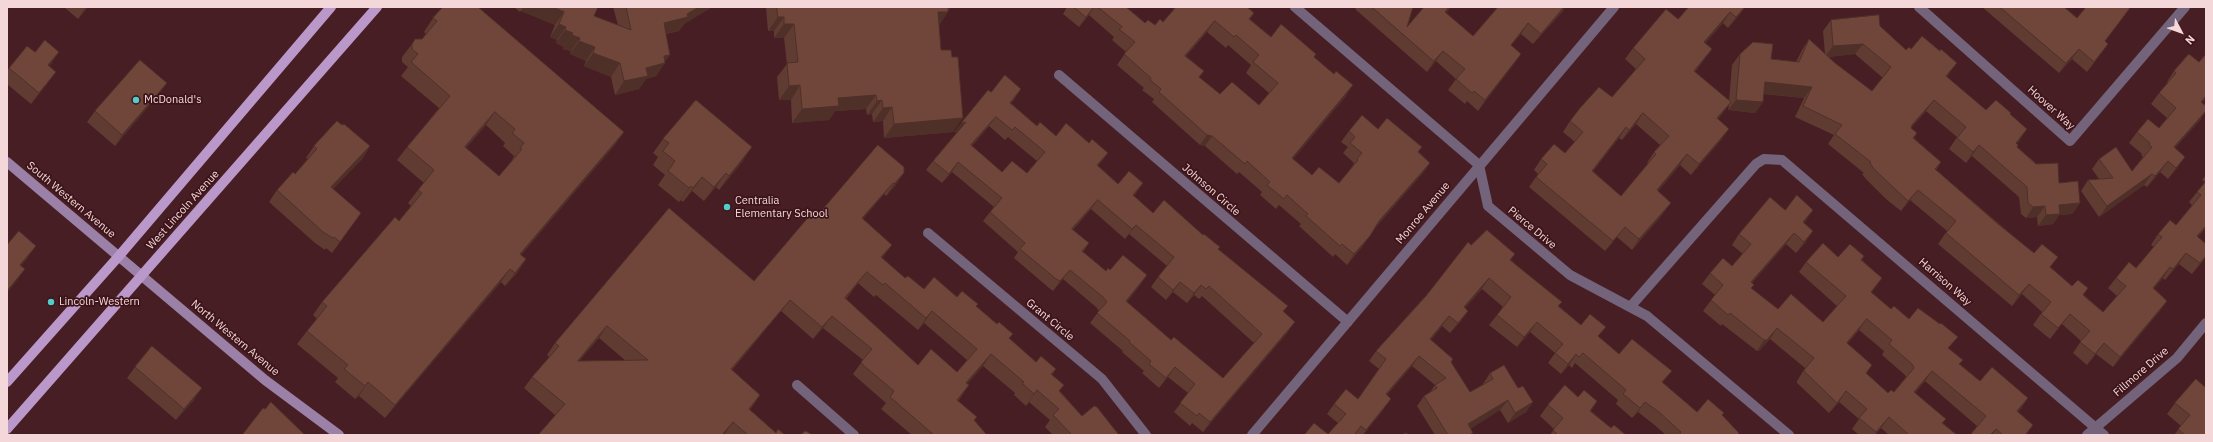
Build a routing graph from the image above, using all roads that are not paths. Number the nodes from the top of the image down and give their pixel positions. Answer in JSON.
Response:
{"nodes":[{"id":1,"x":331,"y":7,"type":"edge"},
{"id":2,"x":377,"y":7,"type":"edge"},
{"id":3,"x":1295,"y":7,"type":"edge"},
{"id":4,"x":1614,"y":7,"type":"edge"},
{"id":5,"x":1919,"y":7,"type":"edge"},
{"id":6,"x":2184,"y":7,"type":"edge"},
{"id":7,"x":1059,"y":75,"type":"dead end"},
{"id":8,"x":7,"y":162,"type":"edge"},
{"id":9,"x":1479,"y":165,"type":"junction"},
{"id":10,"x":928,"y":233,"type":"dead end"},
{"id":11,"x":119,"y":256,"type":"junction"},
{"id":12,"x":141,"y":275,"type":"junction"},
{"id":13,"x":1631,"y":306,"type":"junction"},
{"id":14,"x":1348,"y":322,"type":"junction"},
{"id":15,"x":2206,"y":323,"type":"edge"},
{"id":16,"x":7,"y":382,"type":"edge"},
{"id":17,"x":797,"y":385,"type":"dead end"},
{"id":18,"x":2095,"y":427,"type":"junction"},
{"id":19,"x":7,"y":429,"type":"edge"},
{"id":20,"x":339,"y":435,"type":"edge"},
{"id":21,"x":854,"y":435,"type":"edge"},
{"id":22,"x":1146,"y":435,"type":"edge"},
{"id":23,"x":1252,"y":435,"type":"edge"},
{"id":24,"x":1790,"y":435,"type":"edge"},
{"id":25,"x":2087,"y":435,"type":"edge"},
{"id":26,"x":2104,"y":435,"type":"edge"}],
"edges":[{"from":1,"to":11,"type":"main road","name":"West Lincoln Avenue"},
{"from":2,"to":12,"type":"main road","name":"West Lincoln Avenue"},
{"from":3,"to":9,"type":"street"},
{"from":4,"to":9,"type":"street","name":"Monroe Avenue"},
{"from":5,"to":6,"type":"street","name":"Hoover Way"},
{"from":7,"to":14,"type":"street","name":"Johnson Circle"},
{"from":8,"to":11,"type":"main road","name":"South Western Avenue"},
{"from":9,"to":13,"type":"street","name":"Pierce Drive"},
{"from":9,"to":14,"type":"street","name":"Monroe Avenue"},
{"from":10,"to":22,"type":"street","name":"Grant Circle"},
{"from":11,"to":12,"type":"main road","name":"North Western Avenue"},
{"from":11,"to":16,"type":"main road","name":"West Lincoln Avenue"},
{"from":12,"to":19,"type":"main road","name":"West Lincoln Avenue"},
{"from":12,"to":20,"type":"main road","name":"North Western Avenue"},
{"from":13,"to":18,"type":"street","name":"Harrison Way"},
{"from":13,"to":24,"type":"street","name":"Pierce Drive"},
{"from":14,"to":23,"type":"street","name":"Monroe Avenue"},
{"from":15,"to":18,"type":"street","name":"Fillmore Drive"},
{"from":17,"to":21,"type":"street"},
{"from":18,"to":25,"type":"street","name":"Fillmore Drive"},
{"from":18,"to":26,"type":"street","name":"Harrison Way"}]}
